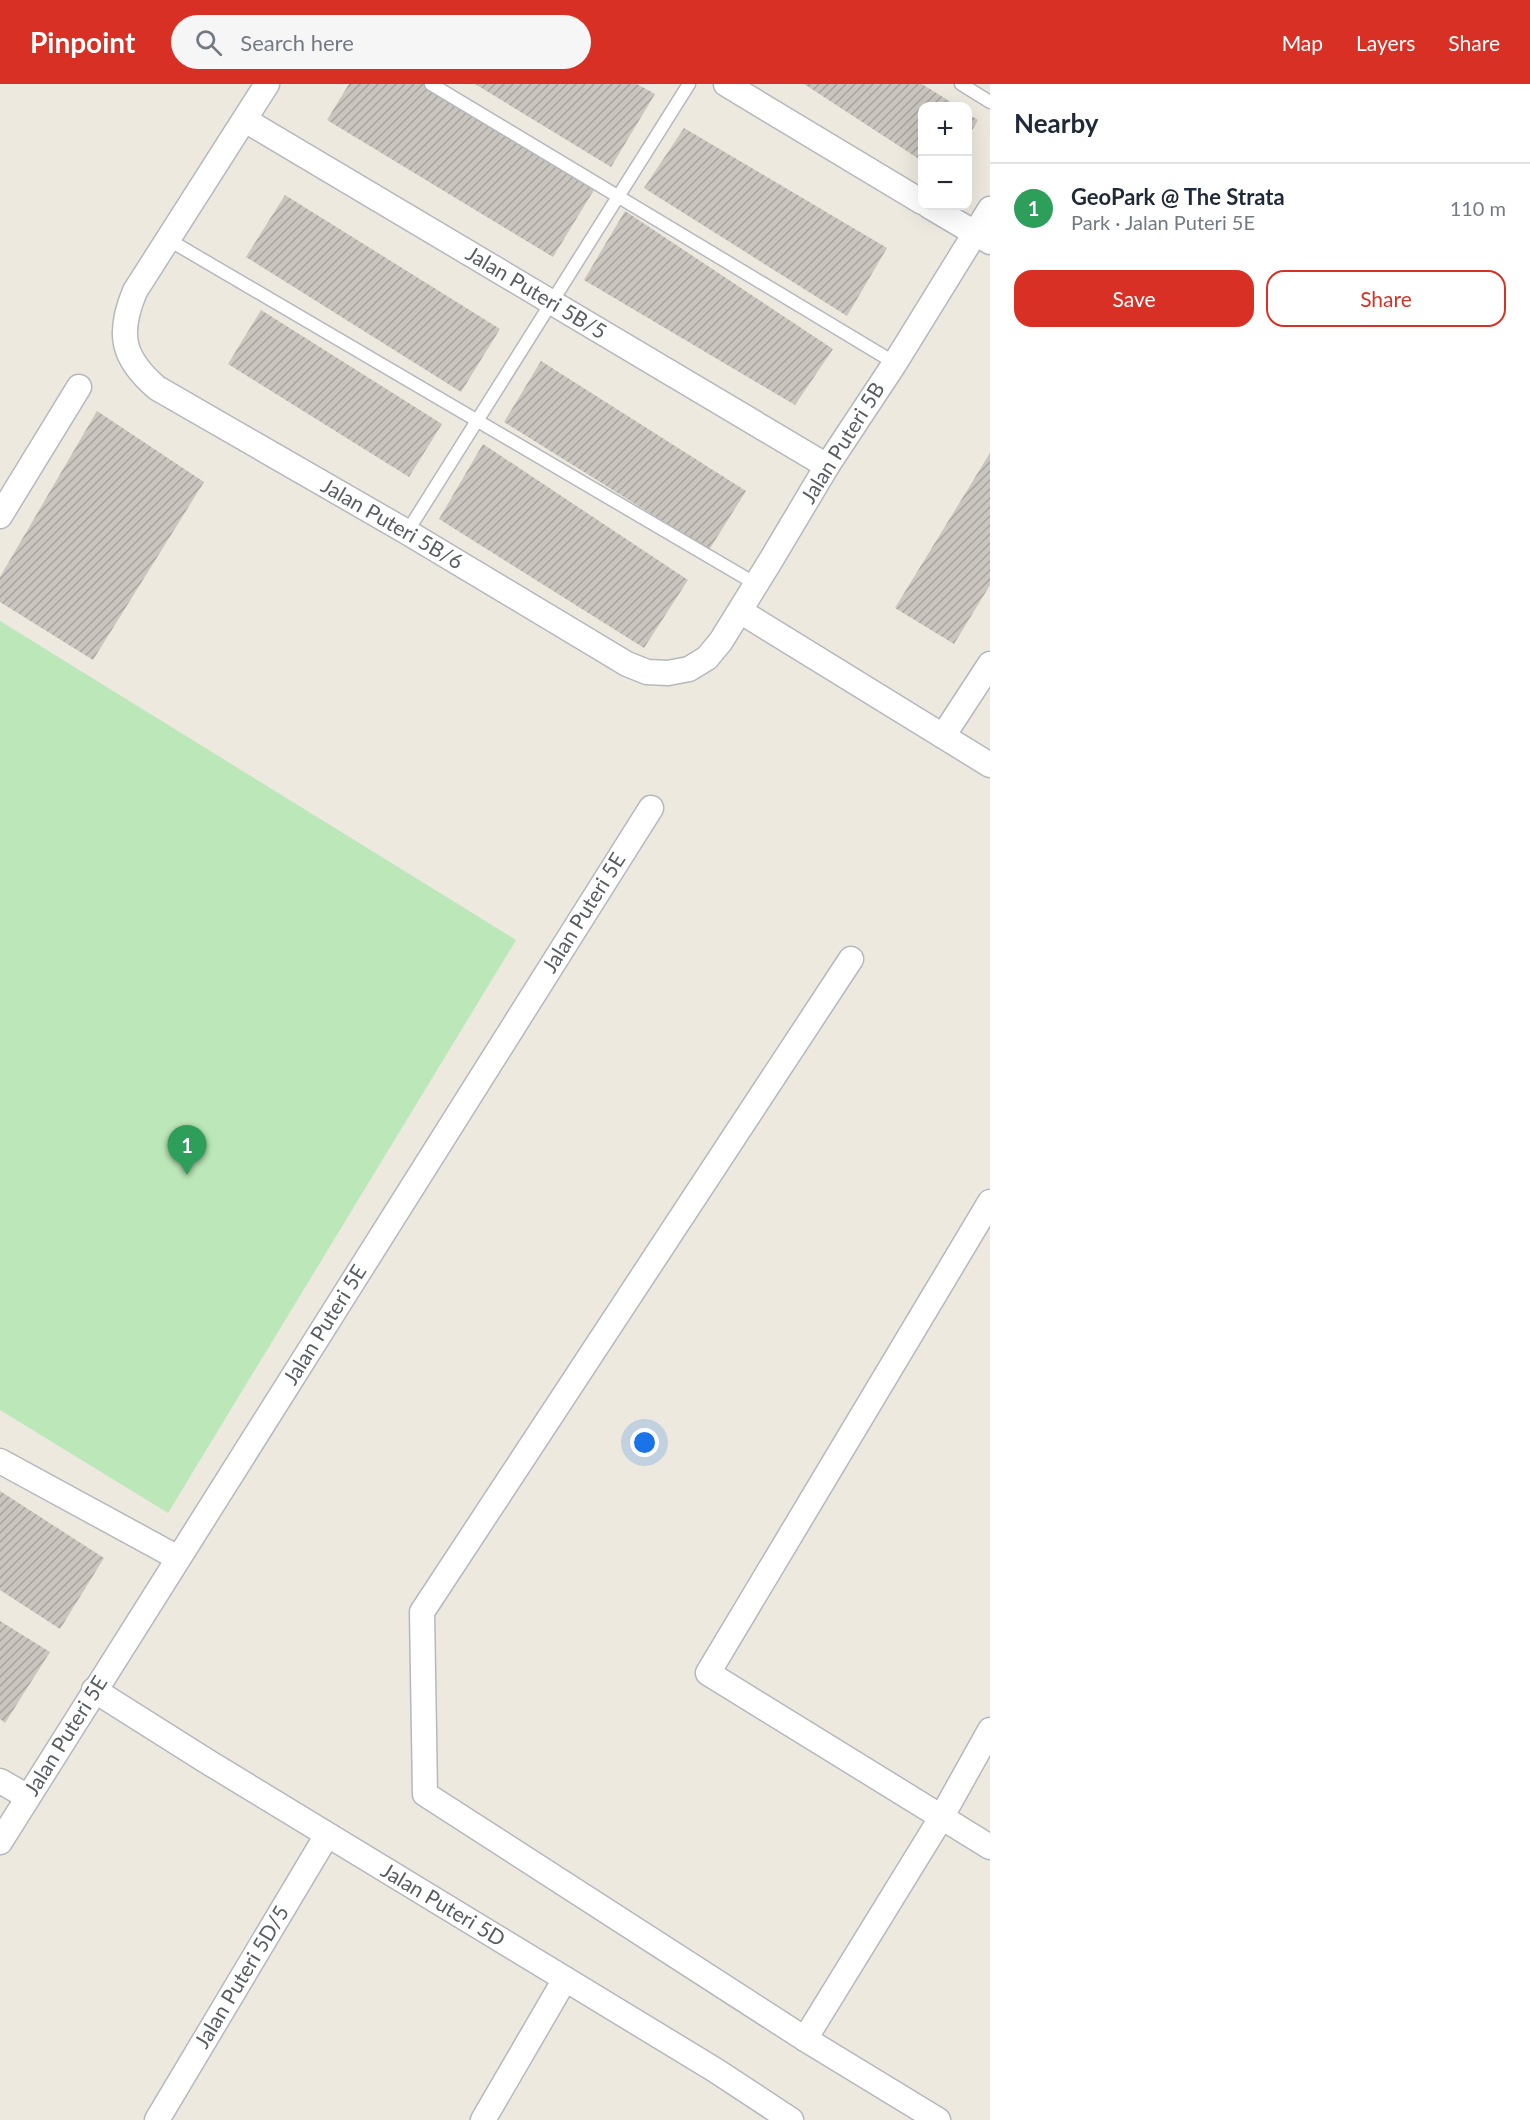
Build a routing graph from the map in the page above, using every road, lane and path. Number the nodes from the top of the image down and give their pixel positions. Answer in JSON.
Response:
{"nodes":[{"id":1,"x":267,"y":84,"type":"edge"},
{"id":2,"x":431,"y":84,"type":"edge"},
{"id":3,"x":689,"y":84,"type":"edge"},
{"id":4,"x":726,"y":84,"type":"edge"},
{"id":5,"x":962,"y":84,"type":"edge"},
{"id":6,"x":990,"y":102,"type":"edge"},
{"id":7,"x":245,"y":120,"type":"junction"},
{"id":8,"x":619,"y":196,"type":"junction"},
{"id":9,"x":918,"y":200,"type":"edge"},
{"id":10,"x":936,"y":210,"type":"edge"},
{"id":11,"x":990,"y":210,"type":"edge"},
{"id":12,"x":983,"y":238,"type":"edge"},
{"id":13,"x":169,"y":240,"type":"junction"},
{"id":14,"x":551,"y":302,"type":"junction"},
{"id":15,"x":895,"y":363,"type":"junction"},
{"id":16,"x":80,"y":387,"type":"dead end"},
{"id":17,"x":478,"y":421,"type":"junction"},
{"id":18,"x":827,"y":466,"type":"junction"},
{"id":19,"x":0,"y":516,"type":"edge"},
{"id":20,"x":407,"y":532,"type":"junction"},
{"id":21,"x":756,"y":584,"type":"junction"},
{"id":22,"x":740,"y":611,"type":"junction"},
{"id":23,"x":990,"y":663,"type":"edge"},
{"id":24,"x":688,"y":669,"type":"joint"},
{"id":25,"x":943,"y":736,"type":"junction"},
{"id":26,"x":990,"y":765,"type":"edge"},
{"id":27,"x":651,"y":808,"type":"dead end"},
{"id":28,"x":851,"y":959,"type":"dead end"},
{"id":29,"x":990,"y":1202,"type":"edge"},
{"id":30,"x":0,"y":1461,"type":"edge"},
{"id":31,"x":178,"y":1558,"type":"junction"},
{"id":32,"x":94,"y":1690,"type":"junction"},
{"id":33,"x":990,"y":1730,"type":"edge"},
{"id":34,"x":0,"y":1781,"type":"edge"},
{"id":35,"x":28,"y":1797,"type":"junction"},
{"id":36,"x":941,"y":1818,"type":"junction"},
{"id":37,"x":327,"y":1835,"type":"junction"},
{"id":38,"x":0,"y":1842,"type":"edge"},
{"id":39,"x":990,"y":1847,"type":"edge"},
{"id":40,"x":565,"y":1979,"type":"junction"},
{"id":41,"x":805,"y":2039,"type":"junction"},
{"id":42,"x":157,"y":2120,"type":"edge"},
{"id":43,"x":483,"y":2120,"type":"edge"},
{"id":44,"x":791,"y":2120,"type":"edge"},
{"id":45,"x":938,"y":2120,"type":"edge"}],
"edges":[{"from":1,"to":7,"type":"street"},
{"from":2,"to":8,"type":"lane"},
{"from":3,"to":8,"type":"lane"},
{"from":4,"to":9,"type":"street"},
{"from":5,"to":6,"type":"lane"},
{"from":7,"to":13,"type":"street"},
{"from":7,"to":14,"type":"street","name":"Jalan Puteri 5B/5"},
{"from":8,"to":14,"type":"lane"},
{"from":8,"to":15,"type":"lane"},
{"from":10,"to":12,"type":"street"},
{"from":11,"to":12,"type":"street","name":"Jalan Puteri 5B"},
{"from":12,"to":15,"type":"street","name":"Jalan Puteri 5B"},
{"from":13,"to":17,"type":"lane"},
{"from":13,"to":20,"type":"street","name":"Jalan Puteri 5B/6"},
{"from":14,"to":17,"type":"lane"},
{"from":14,"to":18,"type":"street","name":"Jalan Puteri 5B/5"},
{"from":15,"to":18,"type":"street","name":"Jalan Puteri 5B"},
{"from":16,"to":19,"type":"street"},
{"from":17,"to":20,"type":"lane"},
{"from":17,"to":21,"type":"lane"},
{"from":18,"to":21,"type":"street","name":"Jalan Puteri 5B"},
{"from":20,"to":24,"type":"street","name":"Jalan Puteri 5B/6"},
{"from":21,"to":22,"type":"street","name":"Jalan Puteri 5B"},
{"from":22,"to":24,"type":"street","name":"Jalan Puteri 5B"},
{"from":22,"to":25,"type":"street"},
{"from":23,"to":25,"type":"street"},
{"from":25,"to":26,"type":"street"},
{"from":27,"to":31,"type":"street","name":"Jalan Puteri 5E"},
{"from":28,"to":41,"type":"street"},
{"from":29,"to":36,"type":"street"},
{"from":30,"to":31,"type":"street"},
{"from":31,"to":32,"type":"street","name":"Jalan Puteri 5E"},
{"from":32,"to":35,"type":"street","name":"Jalan Puteri 5E"},
{"from":32,"to":37,"type":"street","name":"Jalan Puteri 5D"},
{"from":33,"to":36,"type":"street"},
{"from":34,"to":35,"type":"street"},
{"from":35,"to":38,"type":"street","name":"Jalan Puteri 5E"},
{"from":36,"to":39,"type":"street"},
{"from":36,"to":41,"type":"street"},
{"from":37,"to":40,"type":"street","name":"Jalan Puteri 5D"},
{"from":37,"to":42,"type":"street","name":"Jalan Puteri 5D/5"},
{"from":40,"to":43,"type":"street"},
{"from":40,"to":44,"type":"street","name":"Jalan Puteri 5D"},
{"from":41,"to":45,"type":"street"}]}
